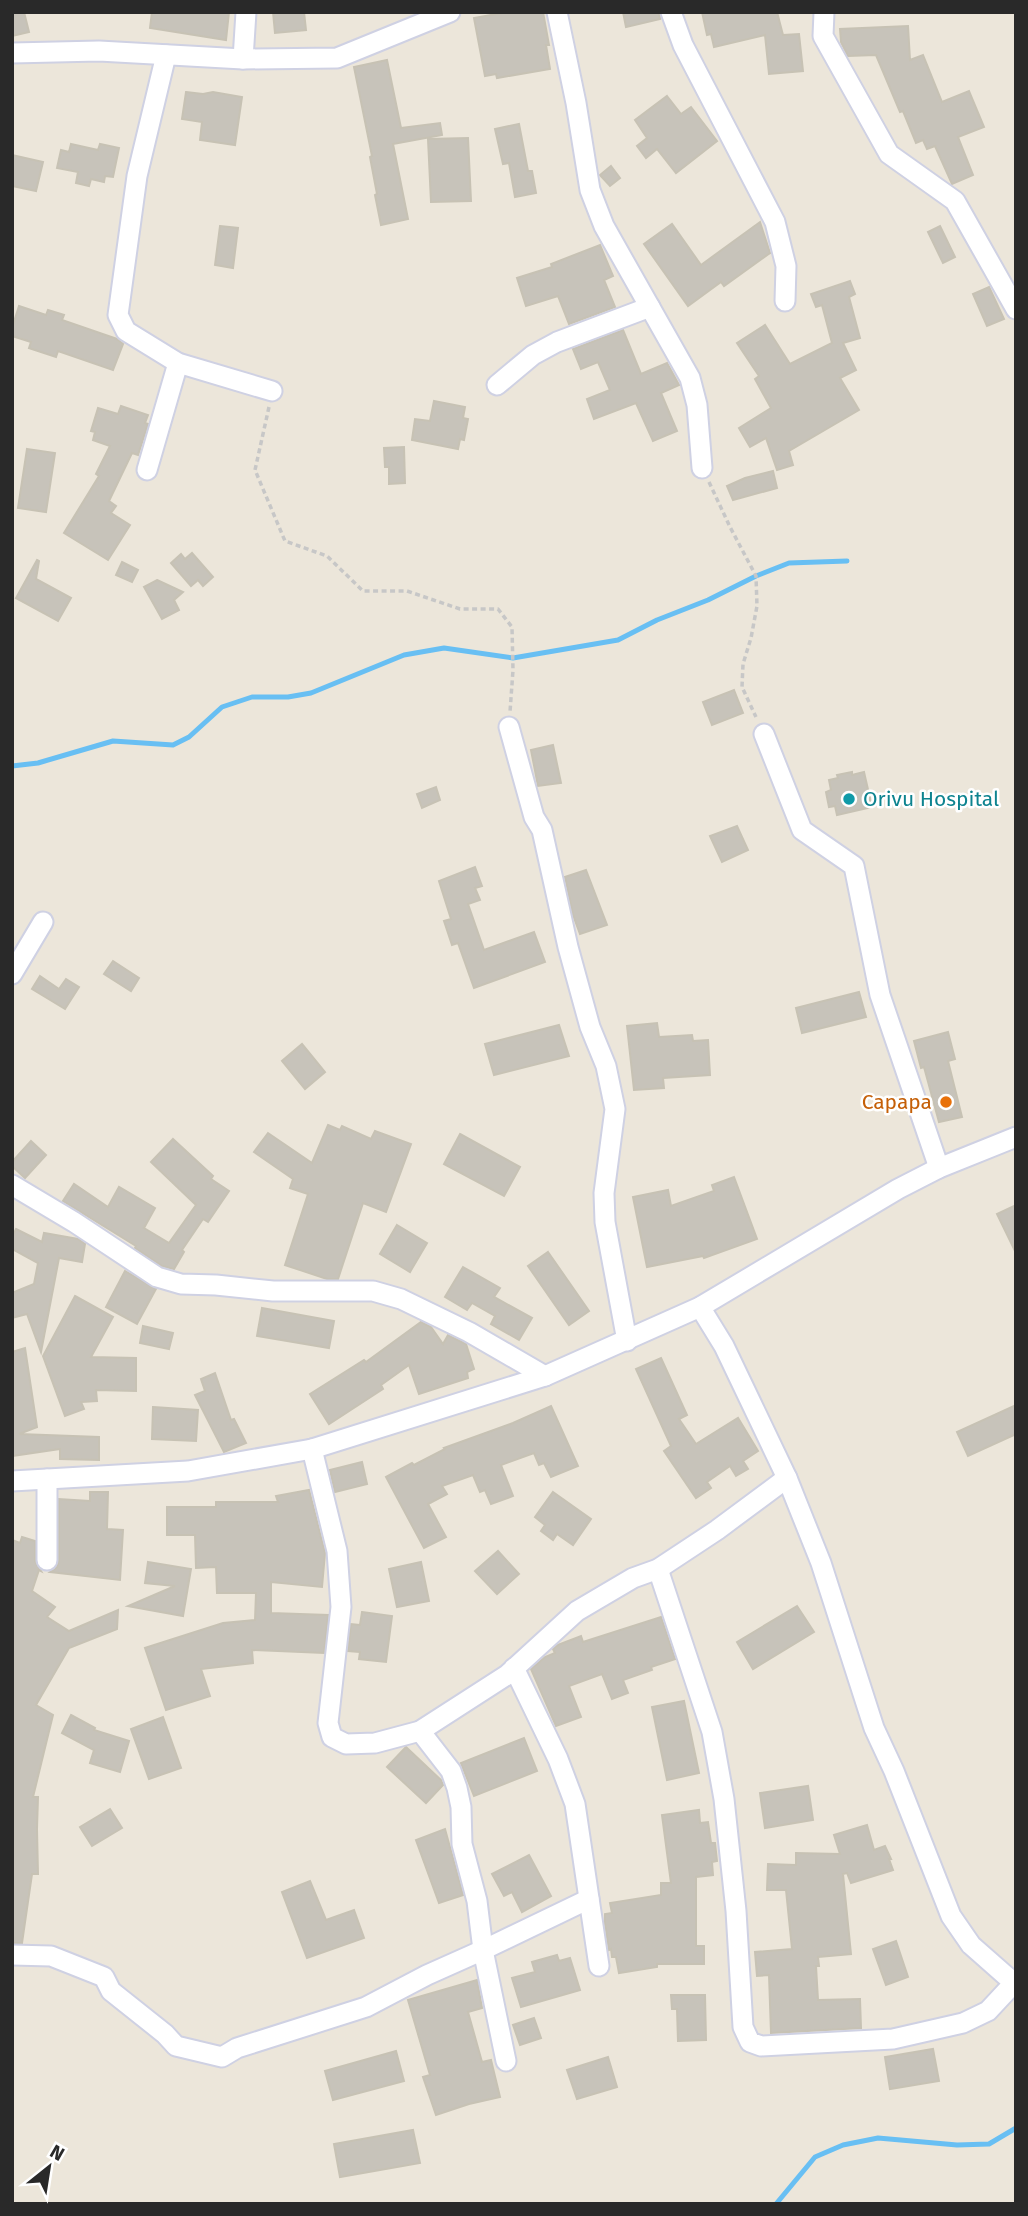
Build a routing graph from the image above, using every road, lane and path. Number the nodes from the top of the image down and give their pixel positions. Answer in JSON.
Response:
{"nodes":[{"id":1,"x":246,"y":12,"type":"edge"},
{"id":2,"x":450,"y":12,"type":"edge"},
{"id":3,"x":557,"y":12,"type":"edge"},
{"id":4,"x":671,"y":12,"type":"edge"},
{"id":5,"x":824,"y":12,"type":"edge"},
{"id":6,"x":12,"y":53,"type":"edge"},
{"id":7,"x":166,"y":55,"type":"junction"},
{"id":8,"x":243,"y":59,"type":"junction"},
{"id":9,"x":785,"y":301,"type":"dead end"},
{"id":10,"x":650,"y":307,"type":"junction"},
{"id":11,"x":1016,"y":309,"type":"edge"},
{"id":12,"x":178,"y":363,"type":"junction"},
{"id":13,"x":497,"y":385,"type":"dead end"},
{"id":14,"x":272,"y":391,"type":"joint"},
{"id":15,"x":702,"y":468,"type":"joint"},
{"id":16,"x":146,"y":470,"type":"dead end"},
{"id":17,"x":509,"y":727,"type":"joint"},
{"id":18,"x":764,"y":734,"type":"joint"},
{"id":19,"x":43,"y":922,"type":"dead end"},
{"id":20,"x":12,"y":974,"type":"edge"},
{"id":21,"x":1016,"y":1137,"type":"edge"},
{"id":22,"x":939,"y":1168,"type":"junction"},
{"id":23,"x":12,"y":1185,"type":"edge"},
{"id":24,"x":701,"y":1307,"type":"junction"},
{"id":25,"x":627,"y":1341,"type":"junction"},
{"id":26,"x":545,"y":1376,"type":"junction"},
{"id":27,"x":312,"y":1449,"type":"junction"},
{"id":28,"x":787,"y":1478,"type":"junction"},
{"id":29,"x":47,"y":1479,"type":"junction"},
{"id":30,"x":12,"y":1481,"type":"edge"},
{"id":31,"x":47,"y":1560,"type":"dead end"},
{"id":32,"x":658,"y":1569,"type":"junction"},
{"id":33,"x":514,"y":1668,"type":"junction"},
{"id":34,"x":420,"y":1731,"type":"junction"},
{"id":35,"x":589,"y":1899,"type":"junction"},
{"id":36,"x":483,"y":1950,"type":"junction"},
{"id":37,"x":12,"y":1955,"type":"edge"},
{"id":38,"x":599,"y":1966,"type":"dead end"},
{"id":39,"x":506,"y":2061,"type":"dead end"}],
"edges":[{"from":1,"to":8,"type":"street"},
{"from":2,"to":8,"type":"street"},
{"from":3,"to":10,"type":"street"},
{"from":4,"to":9,"type":"street"},
{"from":5,"to":11,"type":"street"},
{"from":6,"to":7,"type":"street"},
{"from":7,"to":8,"type":"street"},
{"from":7,"to":12,"type":"street"},
{"from":10,"to":13,"type":"street"},
{"from":10,"to":15,"type":"street"},
{"from":12,"to":14,"type":"street"},
{"from":12,"to":16,"type":"street"},
{"from":14,"to":17,"type":"path"},
{"from":15,"to":18,"type":"path"},
{"from":17,"to":25,"type":"street"},
{"from":18,"to":22,"type":"street"},
{"from":19,"to":20,"type":"street"},
{"from":21,"to":22,"type":"street"},
{"from":22,"to":24,"type":"street"},
{"from":23,"to":26,"type":"street"},
{"from":24,"to":25,"type":"street"},
{"from":24,"to":28,"type":"street"},
{"from":25,"to":26,"type":"street"},
{"from":26,"to":27,"type":"street"},
{"from":27,"to":29,"type":"street"},
{"from":27,"to":34,"type":"street"},
{"from":28,"to":32,"type":"street"},
{"from":28,"to":32,"type":"street"},
{"from":29,"to":30,"type":"street"},
{"from":29,"to":31,"type":"street"},
{"from":32,"to":33,"type":"street"},
{"from":33,"to":34,"type":"street"},
{"from":33,"to":35,"type":"street"},
{"from":34,"to":36,"type":"street"},
{"from":35,"to":36,"type":"street"},
{"from":35,"to":38,"type":"street"},
{"from":36,"to":37,"type":"street"},
{"from":36,"to":39,"type":"street"}]}
